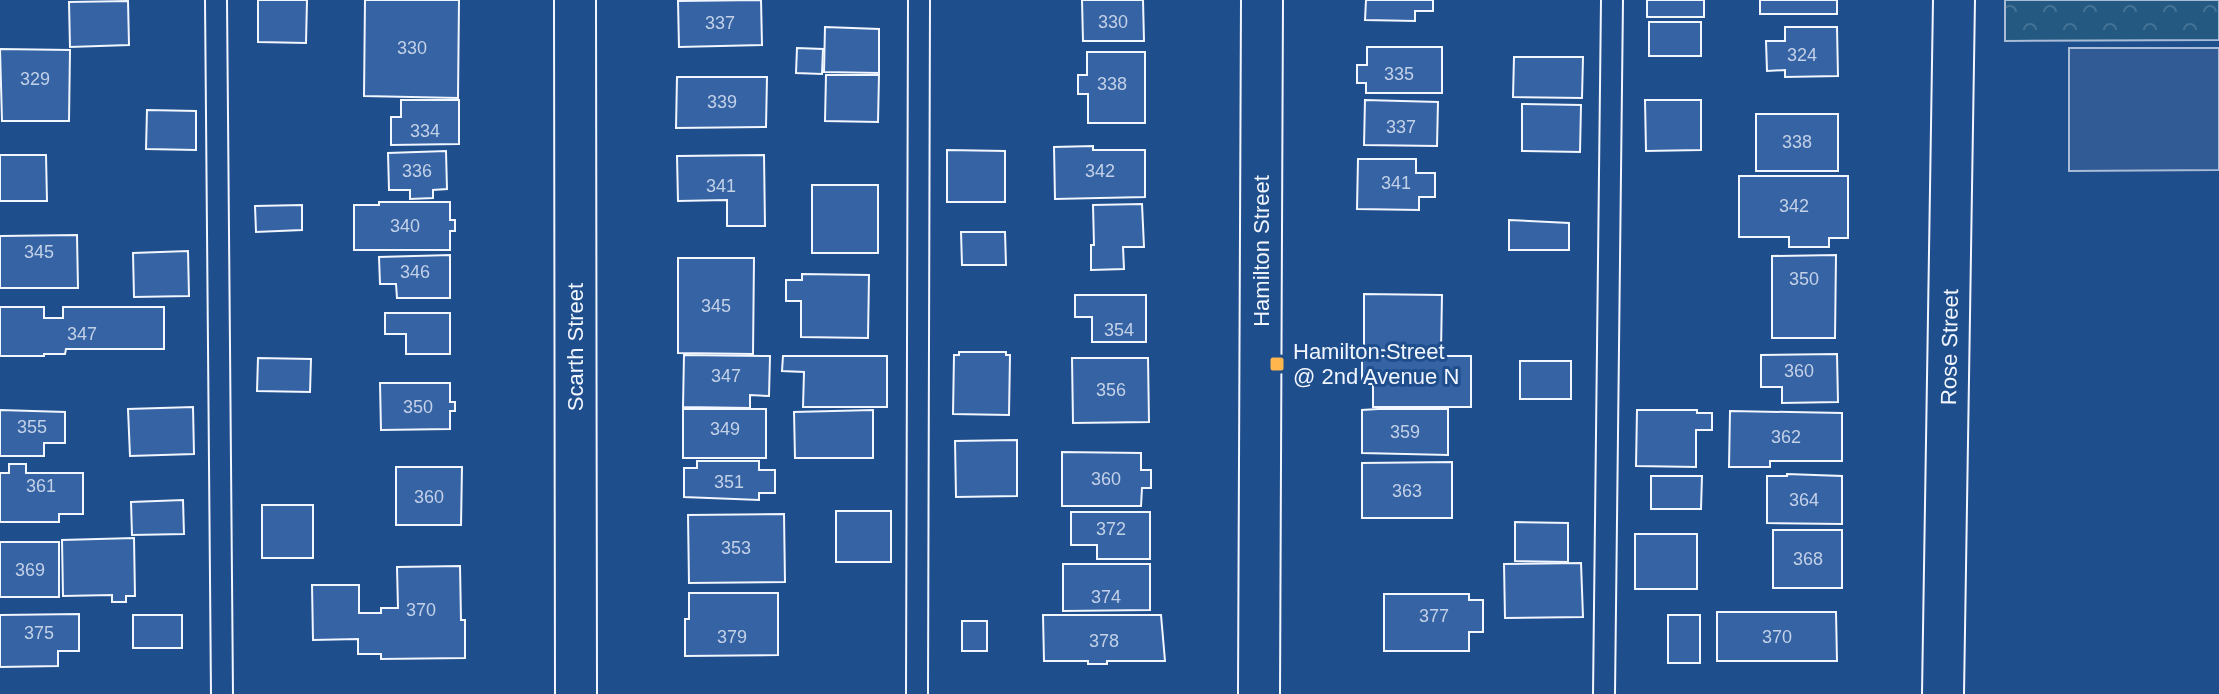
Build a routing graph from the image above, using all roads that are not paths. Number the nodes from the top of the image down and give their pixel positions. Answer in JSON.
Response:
{"nodes":[{"id":1,"x":216,"y":0,"type":"edge"},
{"id":2,"x":575,"y":0,"type":"edge"},
{"id":3,"x":919,"y":0,"type":"edge"},
{"id":4,"x":1262,"y":0,"type":"edge"},
{"id":5,"x":1612,"y":0,"type":"edge"},
{"id":6,"x":1954,"y":0,"type":"edge"},
{"id":7,"x":222,"y":694,"type":"edge"},
{"id":8,"x":576,"y":694,"type":"edge"},
{"id":9,"x":917,"y":694,"type":"edge"},
{"id":10,"x":1259,"y":694,"type":"edge"},
{"id":11,"x":1604,"y":694,"type":"edge"},
{"id":12,"x":1943,"y":694,"type":"edge"}],
"edges":[{"from":1,"to":7,"type":"lane"},
{"from":2,"to":8,"type":"street","name":"Scarth Street"},
{"from":3,"to":9,"type":"lane"},
{"from":4,"to":10,"type":"street","name":"Hamilton Street"},
{"from":5,"to":11,"type":"lane"},
{"from":6,"to":12,"type":"street","name":"Rose Street"}]}
